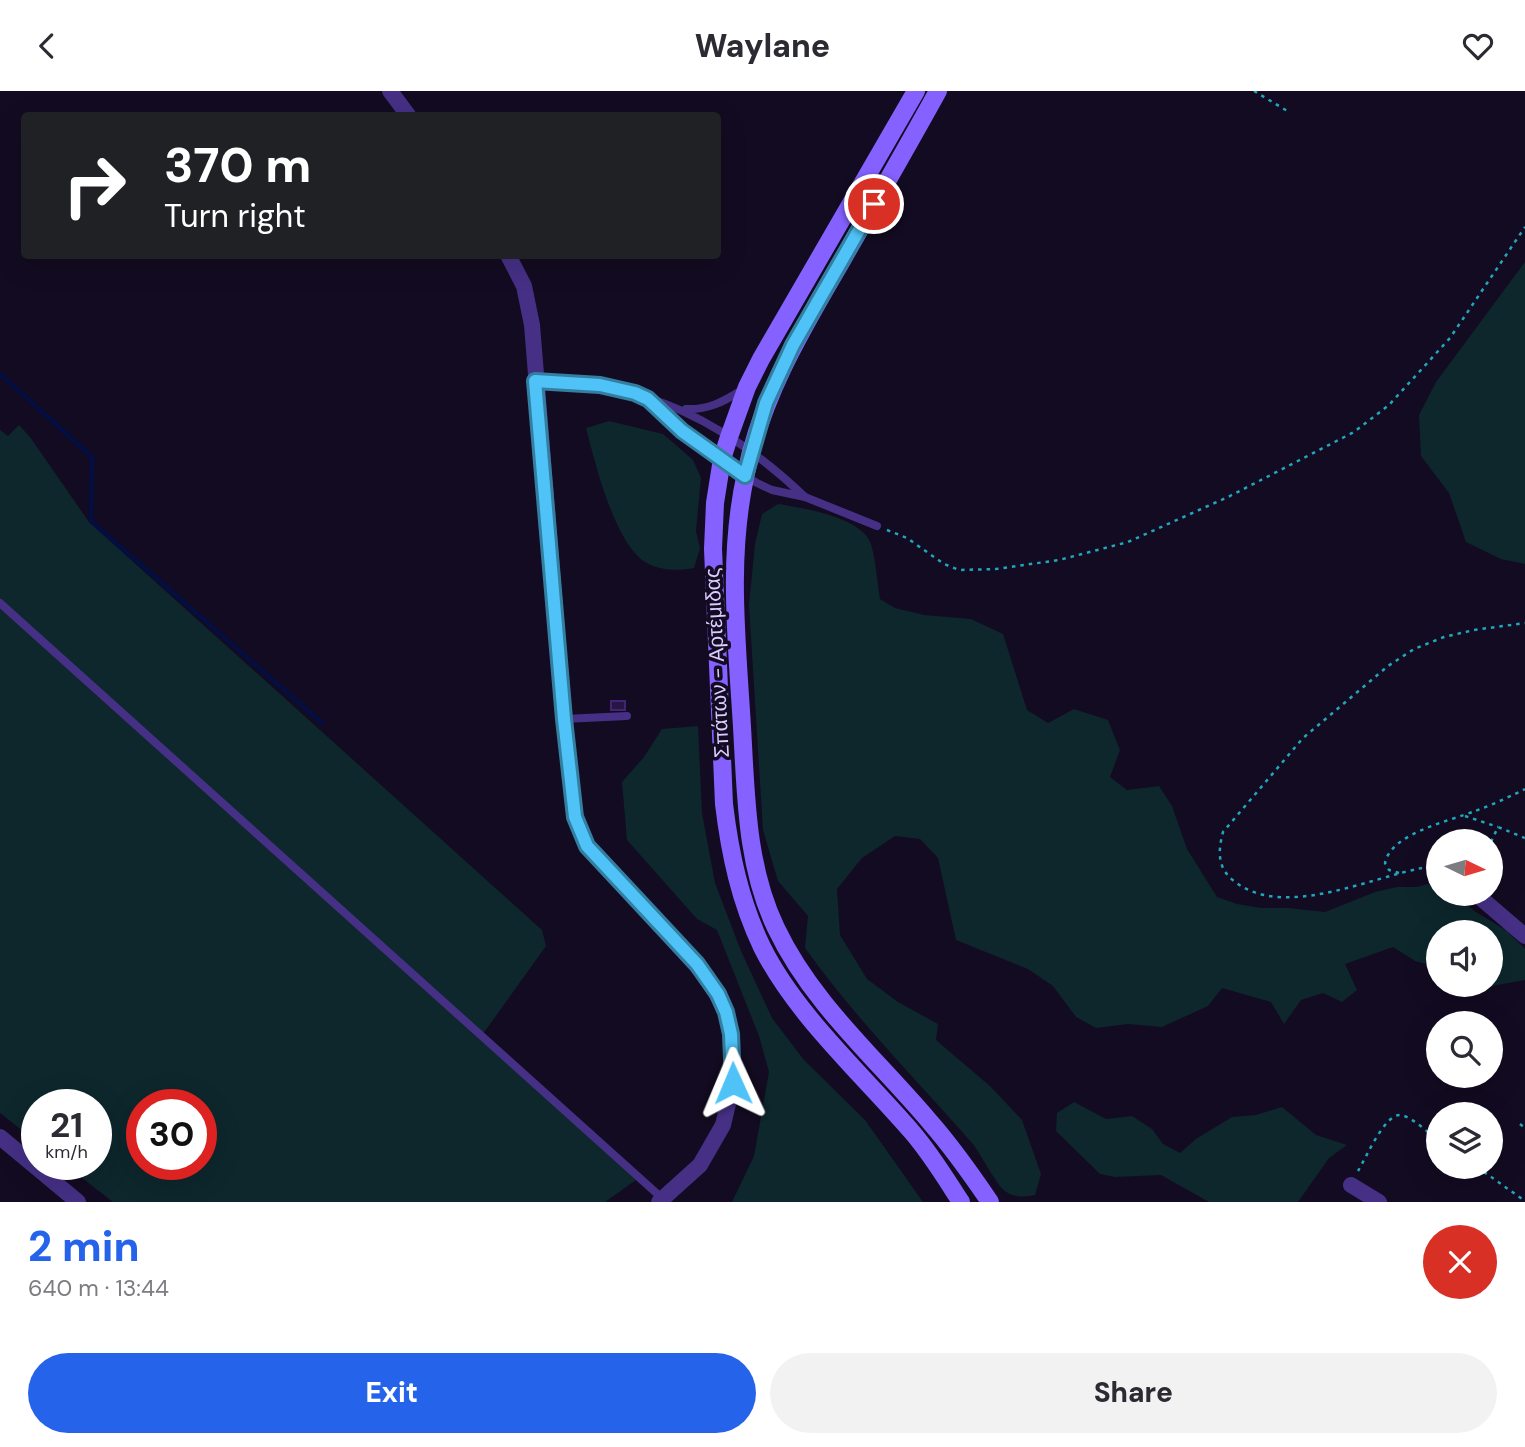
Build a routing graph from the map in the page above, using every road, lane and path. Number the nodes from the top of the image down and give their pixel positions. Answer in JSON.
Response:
{"nodes":[{"id":1,"x":390,"y":91,"type":"edge"},
{"id":2,"x":916,"y":91,"type":"edge"},
{"id":3,"x":938,"y":91,"type":"edge"},
{"id":4,"x":1254,"y":91,"type":"edge"},
{"id":5,"x":406,"y":112,"type":"edge"},
{"id":6,"x":1289,"y":112,"type":"dead end"},
{"id":7,"x":1525,"y":227,"type":"edge"},
{"id":8,"x":510,"y":259,"type":"edge"},
{"id":9,"x":535,"y":381,"type":"junction"},
{"id":10,"x":747,"y":387,"type":"junction"},
{"id":11,"x":648,"y":399,"type":"junction"},
{"id":12,"x":682,"y":409,"type":"junction"},
{"id":13,"x":729,"y":437,"type":"junction"},
{"id":14,"x":751,"y":452,"type":"junction"},
{"id":15,"x":722,"y":459,"type":"junction"},
{"id":16,"x":745,"y":476,"type":"junction"},
{"id":17,"x":805,"y":497,"type":"junction"},
{"id":18,"x":877,"y":526,"type":"joint"},
{"id":19,"x":0,"y":603,"type":"edge"},
{"id":20,"x":1525,"y":622,"type":"edge"},
{"id":21,"x":626,"y":716,"type":"dead end"},
{"id":22,"x":564,"y":719,"type":"junction"},
{"id":23,"x":1525,"y":789,"type":"edge"},
{"id":24,"x":1463,"y":815,"type":"junction"},
{"id":25,"x":1498,"y":827,"type":"joint"},
{"id":26,"x":1525,"y":838,"type":"edge"},
{"id":27,"x":1426,"y":868,"type":"edge"},
{"id":28,"x":1399,"y":873,"type":"junction"},
{"id":29,"x":1491,"y":907,"type":"edge"},
{"id":30,"x":1525,"y":936,"type":"edge"},
{"id":31,"x":1520,"y":1124,"type":"dead end"},
{"id":32,"x":1525,"y":1128,"type":"edge"},
{"id":33,"x":1426,"y":1131,"type":"edge"},
{"id":34,"x":0,"y":1137,"type":"edge"},
{"id":35,"x":1494,"y":1179,"type":"edge"},
{"id":36,"x":1351,"y":1185,"type":"joint"},
{"id":37,"x":661,"y":1201,"type":"edge"},
{"id":38,"x":1525,"y":1201,"type":"edge"},
{"id":39,"x":78,"y":1202,"type":"edge"},
{"id":40,"x":961,"y":1202,"type":"edge"},
{"id":41,"x":990,"y":1202,"type":"edge"},
{"id":42,"x":1379,"y":1202,"type":"edge"}],
"edges":[{"from":1,"to":5,"type":"street"},
{"from":2,"to":10,"type":"main road","name":"Σπάτων - Αρτέμιδας"},
{"from":3,"to":14,"type":"main road","name":"Σπάτων - Αρτέμιδας"},
{"from":4,"to":6,"type":"path"},
{"from":7,"to":18,"type":"path"},
{"from":8,"to":9,"type":"street"},
{"from":9,"to":11,"type":"lane"},
{"from":9,"to":22,"type":"street"},
{"from":10,"to":12,"type":"lane"},
{"from":10,"to":13,"type":"main road","name":"Σπάτων - Αρτέμιδας"},
{"from":11,"to":12,"type":"lane"},
{"from":11,"to":15,"type":"lane"},
{"from":12,"to":13,"type":"lane"},
{"from":13,"to":14,"type":"lane"},
{"from":13,"to":15,"type":"main road","name":"Σπάτων - Αρτέμιδας"},
{"from":14,"to":16,"type":"main road","name":"Σπάτων - Αρτέμιδας"},
{"from":14,"to":17,"type":"lane"},
{"from":15,"to":16,"type":"lane"},
{"from":15,"to":40,"type":"main road","name":"Σπάτων - Αρτέμιδας"},
{"from":16,"to":17,"type":"lane"},
{"from":16,"to":41,"type":"main road","name":"Σπάτων - Αρτέμιδας"},
{"from":17,"to":18,"type":"lane"},
{"from":19,"to":37,"type":"lane"},
{"from":20,"to":28,"type":"path"},
{"from":21,"to":22,"type":"lane"},
{"from":22,"to":37,"type":"street"},
{"from":23,"to":24,"type":"path"},
{"from":24,"to":25,"type":"path"},
{"from":24,"to":28,"type":"path"},
{"from":25,"to":26,"type":"path"},
{"from":27,"to":28,"type":"path"},
{"from":29,"to":30,"type":"street"},
{"from":31,"to":32,"type":"path"},
{"from":33,"to":36,"type":"path"},
{"from":34,"to":39,"type":"street"},
{"from":35,"to":38,"type":"path"},
{"from":36,"to":42,"type":"street"}]}
